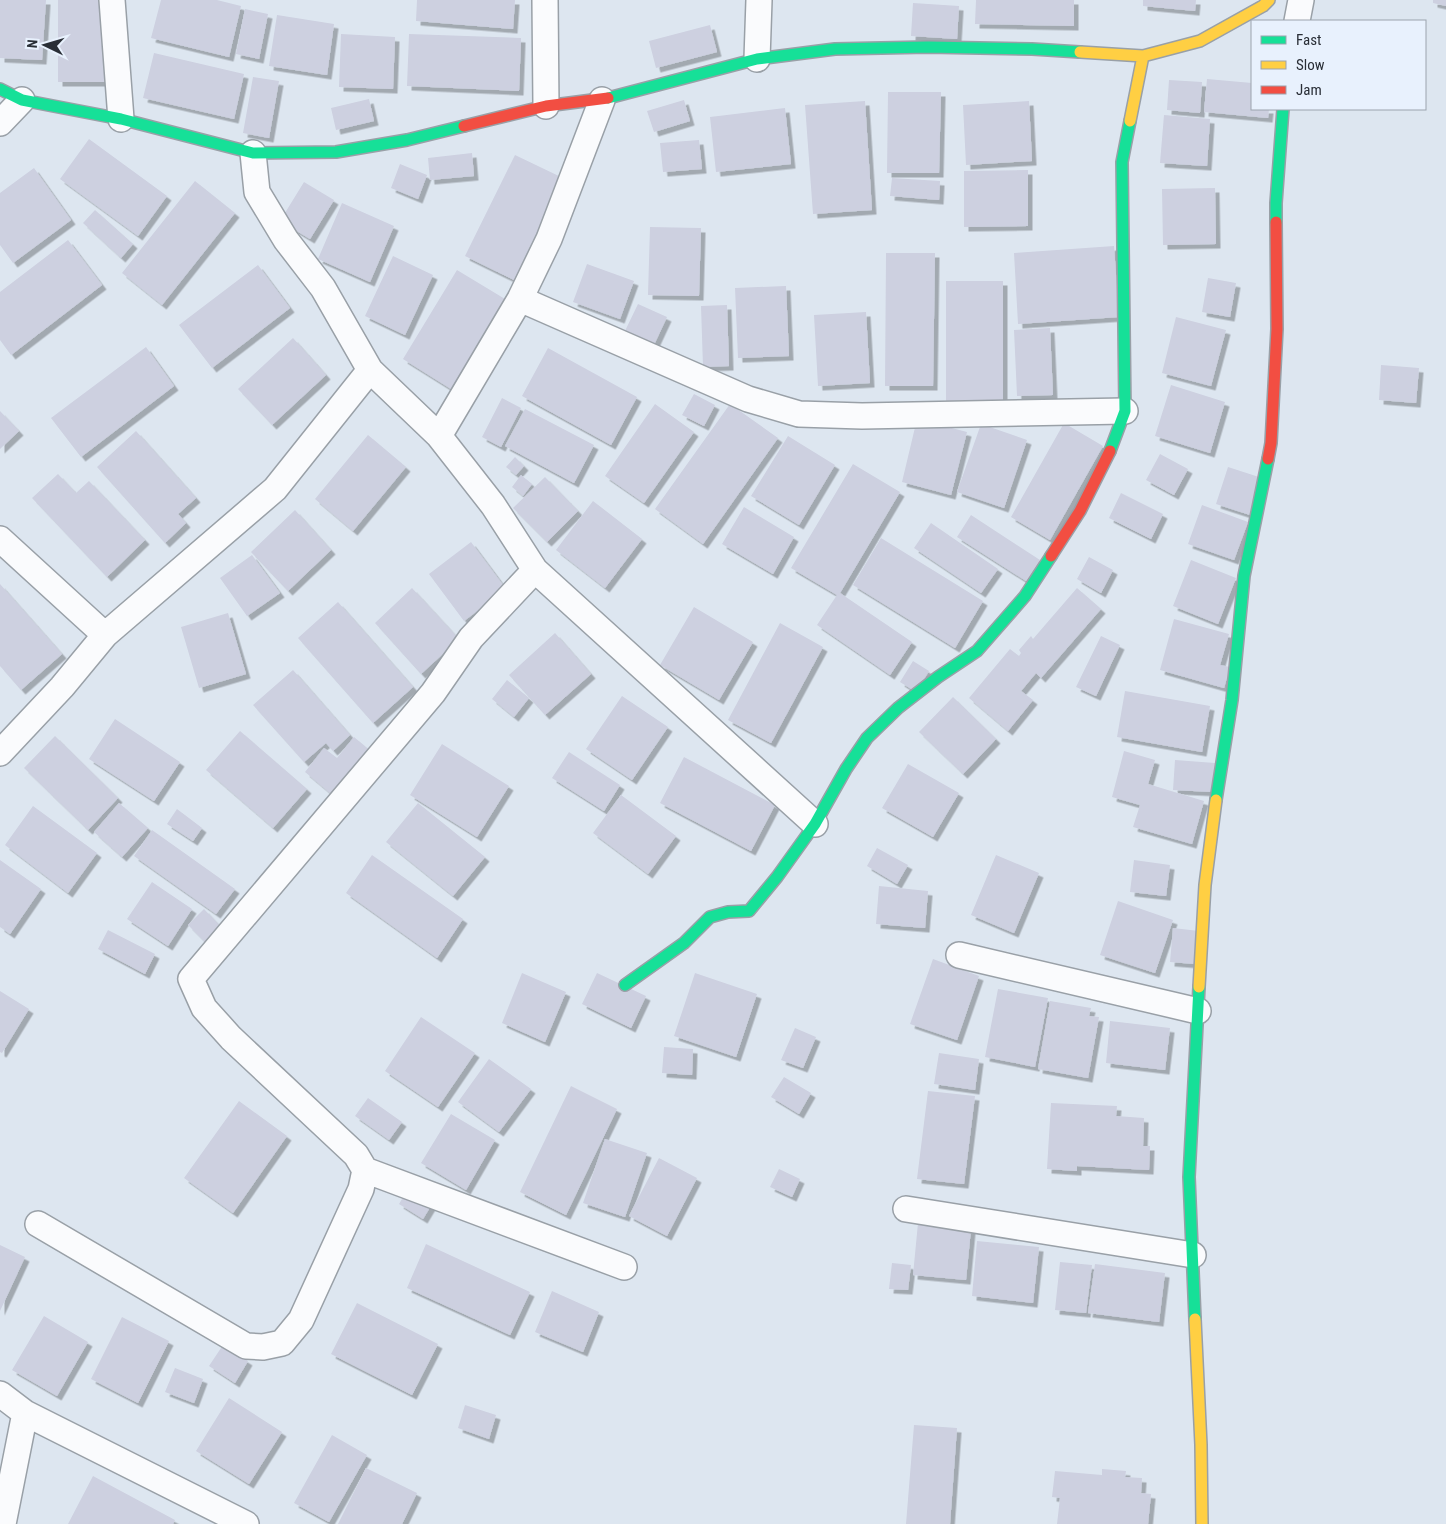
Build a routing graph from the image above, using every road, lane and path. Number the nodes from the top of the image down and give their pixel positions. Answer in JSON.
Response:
{"nodes":[{"id":1,"x":112,"y":0,"type":"edge"},
{"id":2,"x":545,"y":0,"type":"edge"},
{"id":3,"x":759,"y":0,"type":"edge"},
{"id":4,"x":1269,"y":0,"type":"edge"},
{"id":5,"x":1301,"y":0,"type":"edge"},
{"id":6,"x":1297,"y":20,"type":"edge"},
{"id":7,"x":1143,"y":56,"type":"junction"},
{"id":8,"x":757,"y":59,"type":"junction"},
{"id":9,"x":0,"y":89,"type":"edge"},
{"id":10,"x":22,"y":100,"type":"junction"},
{"id":11,"x":602,"y":100,"type":"junction"},
{"id":12,"x":546,"y":106,"type":"junction"},
{"id":13,"x":1283,"y":110,"type":"edge"},
{"id":14,"x":121,"y":119,"type":"junction"},
{"id":15,"x":0,"y":123,"type":"edge"},
{"id":16,"x":253,"y":153,"type":"junction"},
{"id":17,"x":520,"y":299,"type":"junction"},
{"id":18,"x":370,"y":370,"type":"junction"},
{"id":19,"x":1125,"y":411,"type":"junction"},
{"id":20,"x":439,"y":436,"type":"junction"},
{"id":21,"x":0,"y":539,"type":"edge"},
{"id":22,"x":535,"y":570,"type":"junction"},
{"id":23,"x":105,"y":634,"type":"junction"},
{"id":24,"x":0,"y":753,"type":"edge"},
{"id":25,"x":815,"y":824,"type":"junction"},
{"id":26,"x":959,"y":955,"type":"dead end"},
{"id":27,"x":625,"y":985,"type":"dead end"},
{"id":28,"x":1198,"y":1012,"type":"junction"},
{"id":29,"x":365,"y":1170,"type":"junction"},
{"id":30,"x":906,"y":1209,"type":"dead end"},
{"id":31,"x":38,"y":1224,"type":"dead end"},
{"id":32,"x":1193,"y":1255,"type":"junction"},
{"id":33,"x":624,"y":1268,"type":"dead end"},
{"id":34,"x":0,"y":1394,"type":"edge"},
{"id":35,"x":25,"y":1413,"type":"junction"},
{"id":36,"x":3,"y":1524,"type":"edge"},
{"id":37,"x":246,"y":1524,"type":"edge"},
{"id":38,"x":1202,"y":1524,"type":"edge"}],
"edges":[{"from":1,"to":14,"type":"street"},
{"from":2,"to":12,"type":"street"},
{"from":3,"to":8,"type":"street"},
{"from":4,"to":7,"type":"street"},
{"from":5,"to":6,"type":"street"},
{"from":7,"to":8,"type":"street"},
{"from":7,"to":19,"type":"street"},
{"from":8,"to":11,"type":"street"},
{"from":9,"to":10,"type":"street"},
{"from":10,"to":14,"type":"street"},
{"from":10,"to":15,"type":"street"},
{"from":11,"to":12,"type":"street"},
{"from":11,"to":17,"type":"street"},
{"from":12,"to":16,"type":"street"},
{"from":13,"to":28,"type":"street"},
{"from":14,"to":16,"type":"street"},
{"from":16,"to":18,"type":"street"},
{"from":17,"to":19,"type":"street"},
{"from":17,"to":20,"type":"street"},
{"from":18,"to":20,"type":"street"},
{"from":18,"to":23,"type":"street"},
{"from":19,"to":25,"type":"street"},
{"from":20,"to":22,"type":"street"},
{"from":21,"to":23,"type":"street"},
{"from":22,"to":25,"type":"street"},
{"from":22,"to":29,"type":"street"},
{"from":23,"to":24,"type":"street"},
{"from":25,"to":27,"type":"street"},
{"from":26,"to":28,"type":"street"},
{"from":28,"to":32,"type":"street"},
{"from":29,"to":31,"type":"street"},
{"from":29,"to":33,"type":"street"},
{"from":30,"to":32,"type":"street"},
{"from":32,"to":38,"type":"street"},
{"from":34,"to":35,"type":"street"},
{"from":35,"to":36,"type":"street"},
{"from":35,"to":37,"type":"street"}]}
